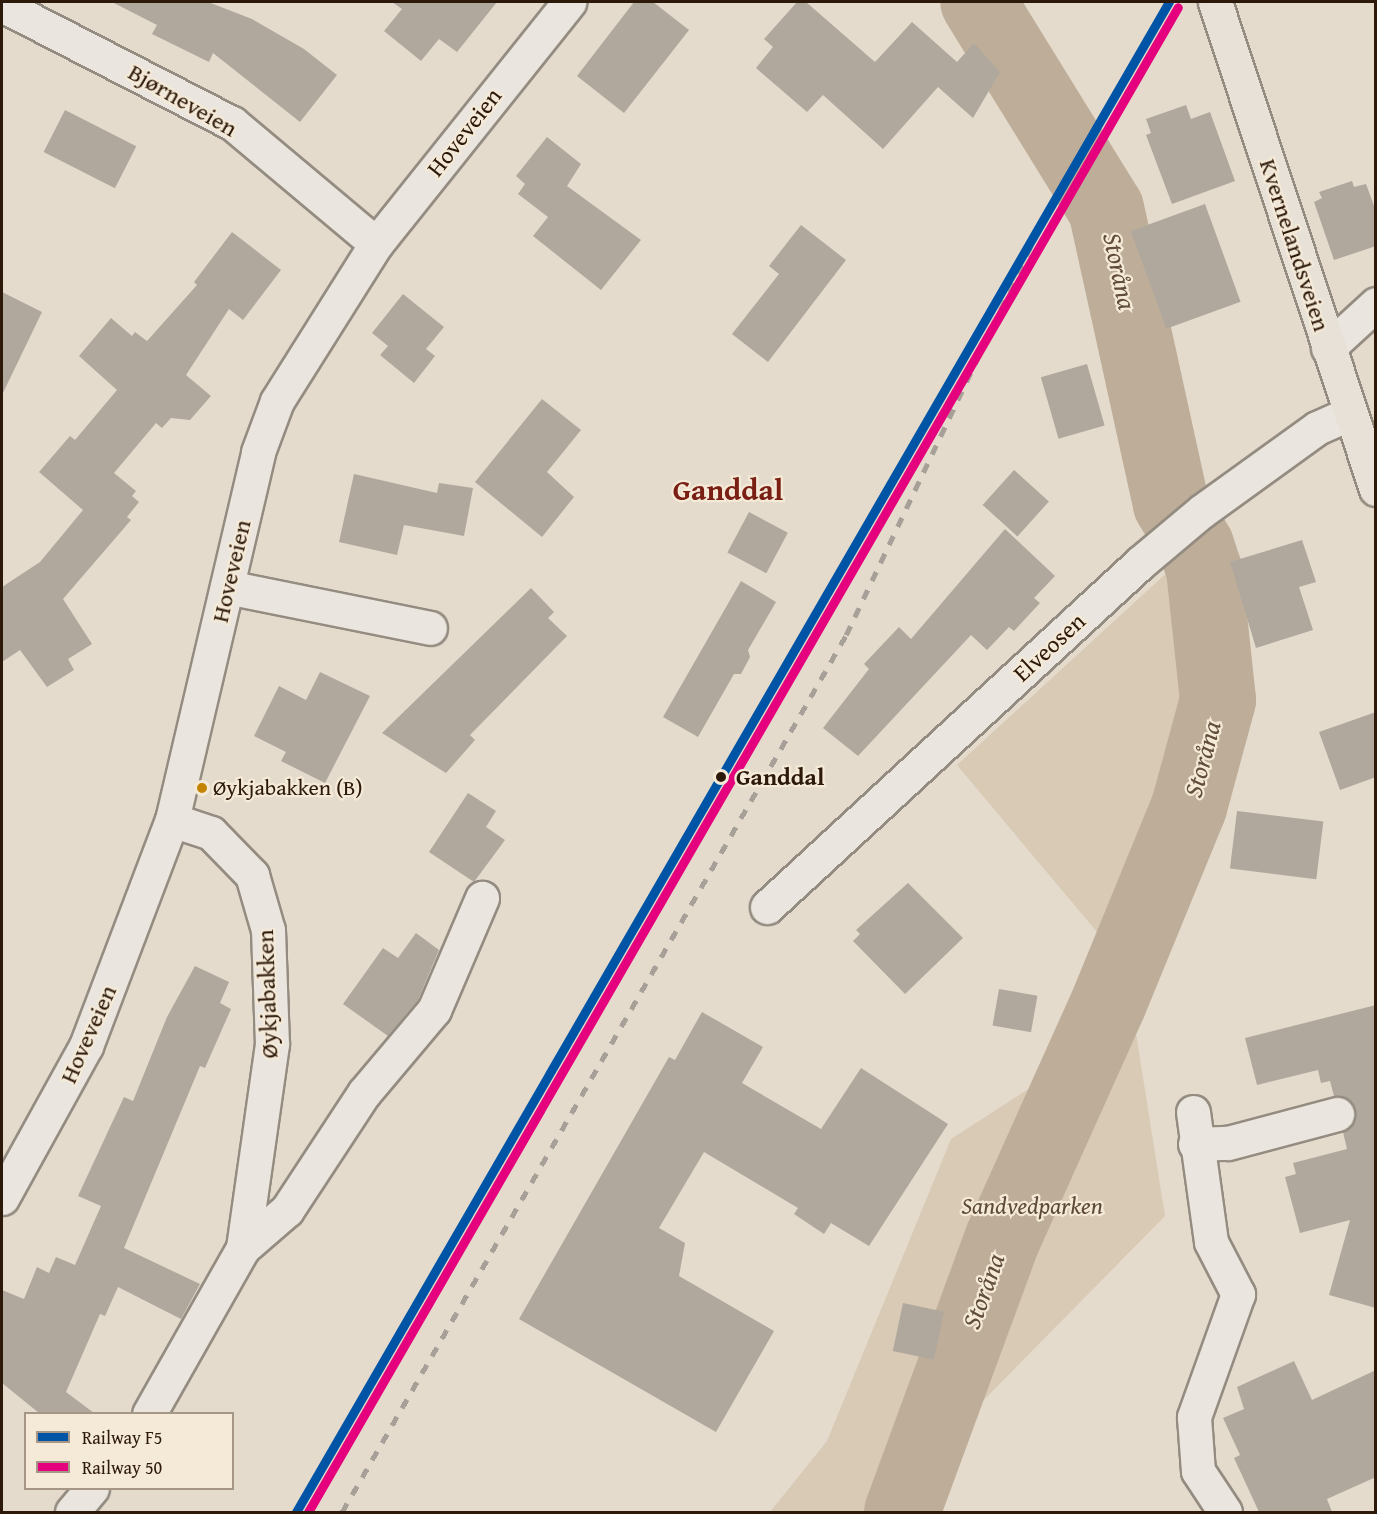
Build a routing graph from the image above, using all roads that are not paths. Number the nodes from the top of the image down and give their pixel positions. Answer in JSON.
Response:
{"nodes":[{"id":1,"x":569,"y":2,"type":"edge"},
{"id":2,"x":1215,"y":2,"type":"edge"},
{"id":3,"x":2,"y":5,"type":"edge"},
{"id":4,"x":376,"y":244,"type":"junction"},
{"id":5,"x":1376,"y":304,"type":"edge"},
{"id":6,"x":1328,"y":348,"type":"junction"},
{"id":7,"x":1350,"y":413,"type":"junction"},
{"id":8,"x":1376,"y":489,"type":"edge"},
{"id":9,"x":227,"y":587,"type":"junction"},
{"id":10,"x":430,"y":628,"type":"dead end"},
{"id":11,"x":172,"y":820,"type":"junction"},
{"id":12,"x":482,"y":898,"type":"dead end"},
{"id":13,"x":767,"y":907,"type":"dead end"},
{"id":14,"x":1193,"y":1112,"type":"dead end"},
{"id":15,"x":1337,"y":1114,"type":"dead end"},
{"id":16,"x":1195,"y":1144,"type":"junction"},
{"id":17,"x":2,"y":1198,"type":"edge"},
{"id":18,"x":243,"y":1248,"type":"junction"},
{"id":19,"x":150,"y":1412,"type":"edge"},
{"id":20,"x":91,"y":1490,"type":"edge"},
{"id":21,"x":72,"y":1512,"type":"edge"},
{"id":22,"x":1225,"y":1512,"type":"edge"}],
"edges":[{"from":1,"to":4,"type":"street","name":"Hoveveien"},
{"from":2,"to":6,"type":"main road","name":"Kvernelandsveien"},
{"from":3,"to":4,"type":"street","name":"Bjørneveien"},
{"from":4,"to":9,"type":"street","name":"Hoveveien"},
{"from":5,"to":6,"type":"street"},
{"from":6,"to":7,"type":"main road","name":"Kvernelandsveien"},
{"from":7,"to":8,"type":"main road","name":"Kvernelandsveien"},
{"from":7,"to":13,"type":"street","name":"Elveosen"},
{"from":9,"to":10,"type":"street"},
{"from":9,"to":11,"type":"street","name":"Hoveveien"},
{"from":11,"to":17,"type":"street","name":"Hoveveien"},
{"from":11,"to":18,"type":"street","name":"Øykjabakken"},
{"from":12,"to":18,"type":"street","name":"Øykjabakken"},
{"from":14,"to":16,"type":"street"},
{"from":15,"to":16,"type":"street"},
{"from":16,"to":22,"type":"street"},
{"from":18,"to":19,"type":"street","name":"Øykjabakken"},
{"from":20,"to":21,"type":"street"}]}
